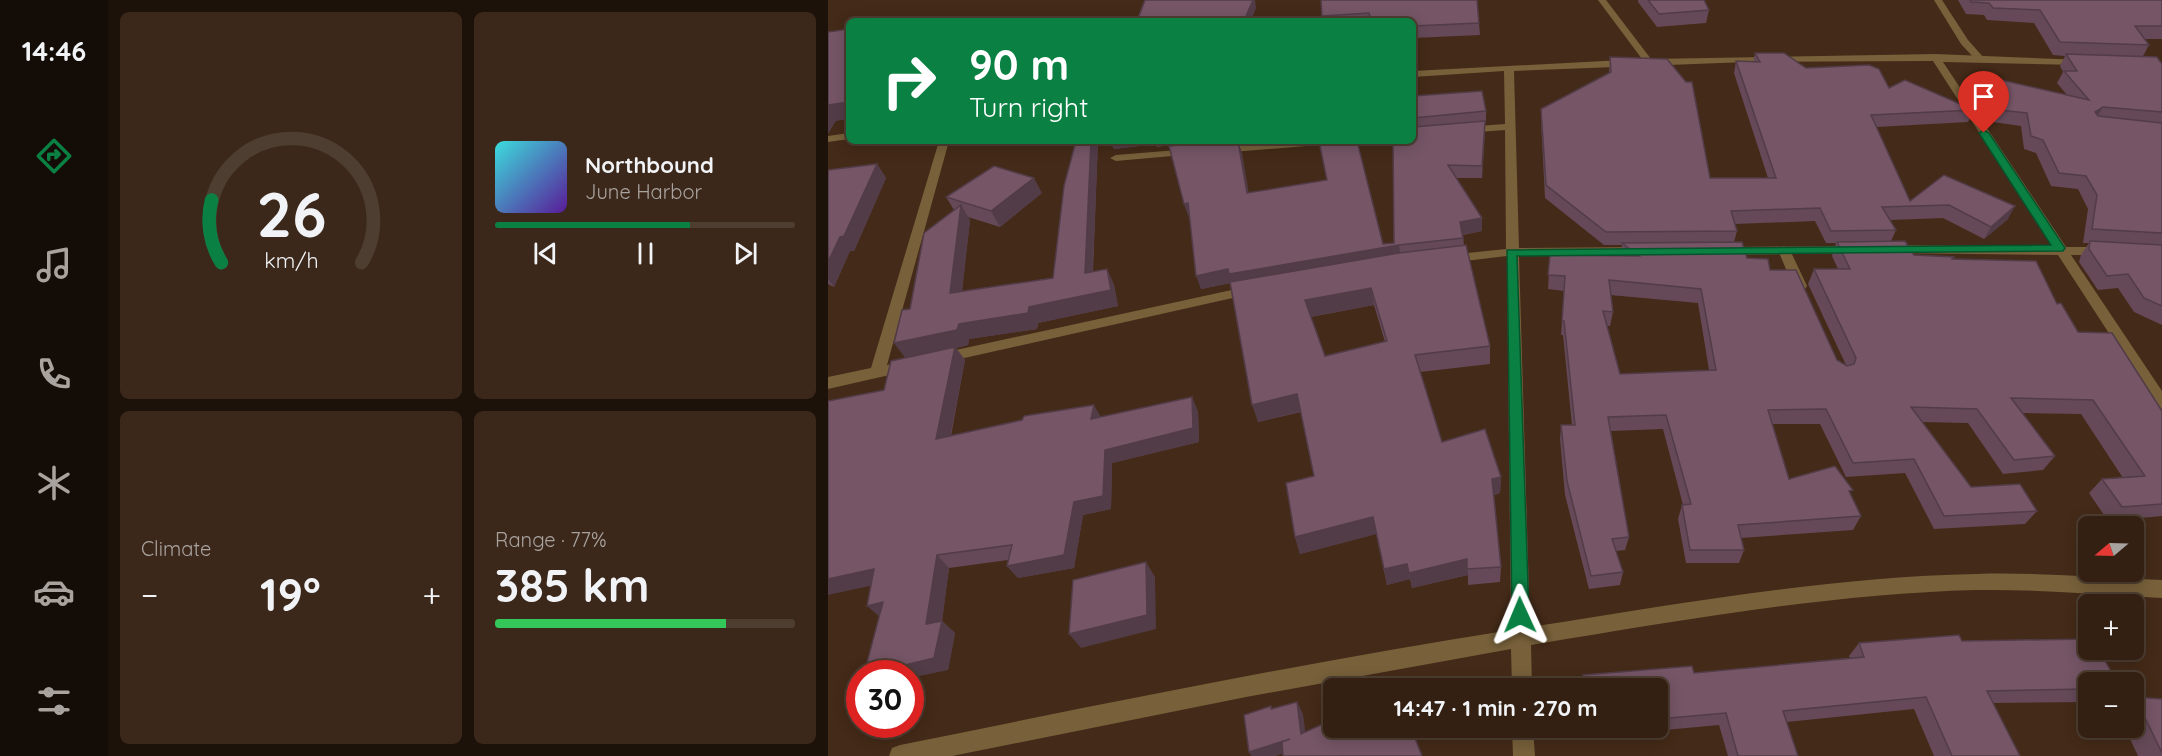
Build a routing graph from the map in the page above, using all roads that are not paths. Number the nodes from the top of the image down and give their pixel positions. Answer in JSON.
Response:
{"nodes":[{"id":1,"x":1602,"y":0,"type":"edge"},
{"id":2,"x":1938,"y":0,"type":"edge"},
{"id":3,"x":1935,"y":57,"type":"junction"},
{"id":4,"x":1979,"y":58,"type":"junction"},
{"id":5,"x":1648,"y":61,"type":"junction"},
{"id":6,"x":2093,"y":62,"type":"edge"},
{"id":7,"x":1509,"y":68,"type":"junction"},
{"id":8,"x":1416,"y":74,"type":"edge"},
{"id":9,"x":1509,"y":127,"type":"junction"},
{"id":10,"x":1456,"y":131,"type":"edge"},
{"id":11,"x":846,"y":136,"type":"edge"},
{"id":12,"x":828,"y":139,"type":"edge"},
{"id":13,"x":943,"y":144,"type":"edge"},
{"id":14,"x":1293,"y":144,"type":"edge"},
{"id":15,"x":1116,"y":158,"type":"dead end"},
{"id":16,"x":2059,"y":248,"type":"junction"},
{"id":17,"x":1784,"y":250,"type":"junction"},
{"id":18,"x":1653,"y":251,"type":"edge"},
{"id":19,"x":1713,"y":251,"type":"edge"},
{"id":20,"x":2116,"y":251,"type":"edge"},
{"id":21,"x":1511,"y":252,"type":"junction"},
{"id":22,"x":1434,"y":261,"type":"edge"},
{"id":23,"x":1266,"y":287,"type":"edge"},
{"id":24,"x":1807,"y":302,"type":"edge"},
{"id":25,"x":877,"y":373,"type":"junction"},
{"id":26,"x":828,"y":383,"type":"edge"},
{"id":27,"x":2156,"y":384,"type":"edge"},
{"id":28,"x":2162,"y":403,"type":"edge"},
{"id":29,"x":2162,"y":590,"type":"edge"},
{"id":30,"x":1521,"y":638,"type":"junction"},
{"id":31,"x":1522,"y":678,"type":"edge"},
{"id":32,"x":1523,"y":738,"type":"edge"},
{"id":33,"x":900,"y":756,"type":"edge"},
{"id":34,"x":1524,"y":756,"type":"edge"}],
"edges":[{"from":1,"to":5,"type":"street"},
{"from":2,"to":4,"type":"street"},
{"from":3,"to":4,"type":"street"},
{"from":3,"to":5,"type":"street"},
{"from":3,"to":16,"type":"street"},
{"from":4,"to":6,"type":"street"},
{"from":5,"to":7,"type":"street"},
{"from":7,"to":8,"type":"street"},
{"from":7,"to":9,"type":"street"},
{"from":9,"to":10,"type":"street"},
{"from":9,"to":21,"type":"street"},
{"from":11,"to":12,"type":"street"},
{"from":13,"to":25,"type":"street"},
{"from":14,"to":15,"type":"street"},
{"from":16,"to":17,"type":"street"},
{"from":16,"to":20,"type":"street"},
{"from":16,"to":27,"type":"street"},
{"from":17,"to":19,"type":"street"},
{"from":17,"to":24,"type":"street"},
{"from":18,"to":21,"type":"street"},
{"from":21,"to":22,"type":"street"},
{"from":21,"to":30,"type":"street"},
{"from":23,"to":25,"type":"street"},
{"from":25,"to":26,"type":"street"},
{"from":27,"to":28,"type":"street"},
{"from":29,"to":30,"type":"street"},
{"from":30,"to":31,"type":"street"},
{"from":30,"to":33,"type":"street"},
{"from":32,"to":34,"type":"street"}]}
